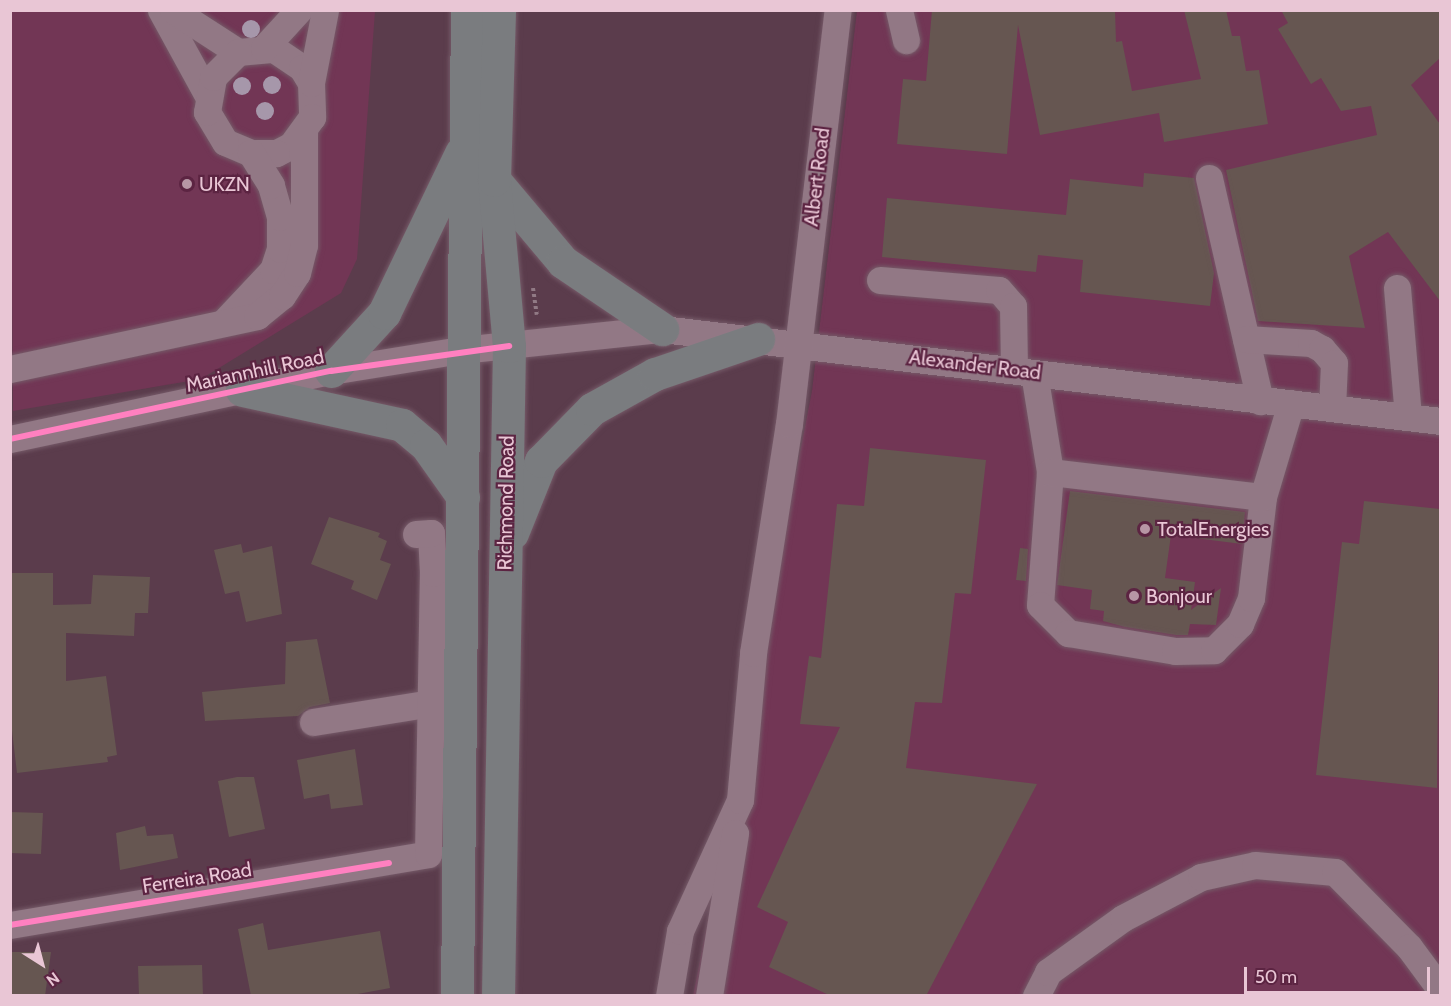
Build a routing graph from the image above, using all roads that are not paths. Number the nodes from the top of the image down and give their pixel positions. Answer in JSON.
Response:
{"nodes":[{"id":1,"x":161,"y":10,"type":"edge"},
{"id":2,"x":173,"y":10,"type":"edge"},
{"id":3,"x":299,"y":10,"type":"edge"},
{"id":4,"x":325,"y":10,"type":"edge"},
{"id":5,"x":467,"y":10,"type":"edge"},
{"id":6,"x":499,"y":10,"type":"edge"},
{"id":7,"x":838,"y":10,"type":"edge"},
{"id":8,"x":899,"y":10,"type":"edge"},
{"id":9,"x":906,"y":39,"type":"dead end"},
{"id":10,"x":251,"y":50,"type":"junction"},
{"id":11,"x":311,"y":83,"type":"junction"},
{"id":12,"x":207,"y":94,"type":"junction"},
{"id":13,"x":304,"y":132,"type":"junction"},
{"id":14,"x":466,"y":141,"type":"junction"},
{"id":15,"x":251,"y":153,"type":"junction"},
{"id":16,"x":1209,"y":178,"type":"dead end"},
{"id":17,"x":495,"y":180,"type":"junction"},
{"id":18,"x":880,"y":280,"type":"dead end"},
{"id":19,"x":1397,"y":288,"type":"dead end"},
{"id":20,"x":222,"y":324,"type":"junction"},
{"id":21,"x":662,"y":329,"type":"junction"},
{"id":22,"x":758,"y":339,"type":"junction"},
{"id":23,"x":1246,"y":339,"type":"junction"},
{"id":24,"x":796,"y":343,"type":"junction"},
{"id":25,"x":508,"y":346,"type":"junction"},
{"id":26,"x":461,"y":350,"type":"junction"},
{"id":27,"x":10,"y":369,"type":"edge"},
{"id":28,"x":332,"y":371,"type":"junction"},
{"id":29,"x":1024,"y":372,"type":"junction"},
{"id":30,"x":242,"y":390,"type":"junction"},
{"id":31,"x":1260,"y":401,"type":"junction"},
{"id":32,"x":1291,"y":403,"type":"junction"},
{"id":33,"x":1332,"y":408,"type":"junction"},
{"id":34,"x":1408,"y":417,"type":"junction"},
{"id":35,"x":1440,"y":421,"type":"edge"},
{"id":36,"x":10,"y":439,"type":"edge"},
{"id":37,"x":1050,"y":472,"type":"junction"},
{"id":38,"x":463,"y":497,"type":"junction"},
{"id":39,"x":1263,"y":497,"type":"junction"},
{"id":40,"x":416,"y":534,"type":"dead end"},
{"id":41,"x":505,"y":551,"type":"junction"},
{"id":42,"x":431,"y":703,"type":"junction"},
{"id":43,"x":313,"y":722,"type":"dead end"},
{"id":44,"x":740,"y":800,"type":"junction"},
{"id":45,"x":10,"y":925,"type":"edge"},
{"id":46,"x":1440,"y":989,"type":"edge"},
{"id":47,"x":458,"y":996,"type":"edge"},
{"id":48,"x":498,"y":996,"type":"edge"},
{"id":49,"x":669,"y":996,"type":"edge"},
{"id":50,"x":709,"y":996,"type":"edge"},
{"id":51,"x":1036,"y":996,"type":"edge"}],
"edges":[{"from":1,"to":12,"type":"street"},
{"from":2,"to":10,"type":"street"},
{"from":3,"to":10,"type":"street"},
{"from":4,"to":11,"type":"street"},
{"from":5,"to":14,"type":"highway"},
{"from":6,"to":17,"type":"highway","name":"Richmond Road"},
{"from":7,"to":24,"type":"street","name":"Albert Road"},
{"from":8,"to":9,"type":"street"},
{"from":10,"to":11,"type":"street"},
{"from":10,"to":12,"type":"street"},
{"from":11,"to":13,"type":"street"},
{"from":12,"to":15,"type":"street"},
{"from":13,"to":15,"type":"street"},
{"from":13,"to":20,"type":"street"},
{"from":14,"to":26,"type":"highway"},
{"from":14,"to":28,"type":"highway"},
{"from":15,"to":20,"type":"street"},
{"from":16,"to":23,"type":"street"},
{"from":17,"to":21,"type":"highway"},
{"from":17,"to":25,"type":"highway","name":"Richmond Road"},
{"from":18,"to":29,"type":"street"},
{"from":19,"to":34,"type":"street"},
{"from":20,"to":27,"type":"street"},
{"from":21,"to":22,"type":"street","name":"Alexander Road"},
{"from":21,"to":25,"type":"street","name":"Alexander Road"},
{"from":22,"to":24,"type":"street","name":"Alexander Road"},
{"from":22,"to":41,"type":"highway"},
{"from":23,"to":31,"type":"street"},
{"from":23,"to":33,"type":"street"},
{"from":24,"to":29,"type":"street","name":"Alexander Road"},
{"from":24,"to":44,"type":"street","name":"Albert Road"},
{"from":25,"to":26,"type":"street","name":"Mariannhill Road"},
{"from":25,"to":41,"type":"highway","name":"Richmond Road"},
{"from":26,"to":28,"type":"street","name":"Mariannhill Road"},
{"from":26,"to":38,"type":"highway"},
{"from":28,"to":30,"type":"street","name":"Mariannhill Road"},
{"from":29,"to":31,"type":"street","name":"Alexander Road"},
{"from":29,"to":37,"type":"street"},
{"from":30,"to":36,"type":"street","name":"Mariannhill Road"},
{"from":30,"to":38,"type":"highway"},
{"from":31,"to":32,"type":"street","name":"Alexander Road"},
{"from":32,"to":33,"type":"street","name":"Alexander Road"},
{"from":32,"to":39,"type":"street"},
{"from":33,"to":34,"type":"street","name":"Alexander Road"},
{"from":34,"to":35,"type":"street","name":"Alexander Road"},
{"from":37,"to":39,"type":"street"},
{"from":37,"to":39,"type":"street"},
{"from":38,"to":47,"type":"highway"},
{"from":40,"to":42,"type":"street"},
{"from":41,"to":48,"type":"highway","name":"Richmond Road"},
{"from":42,"to":43,"type":"street"},
{"from":42,"to":45,"type":"street","name":"Ferreira Road"},
{"from":44,"to":49,"type":"street"},
{"from":44,"to":50,"type":"street","name":"Albert Road"},
{"from":46,"to":51,"type":"street"}]}
